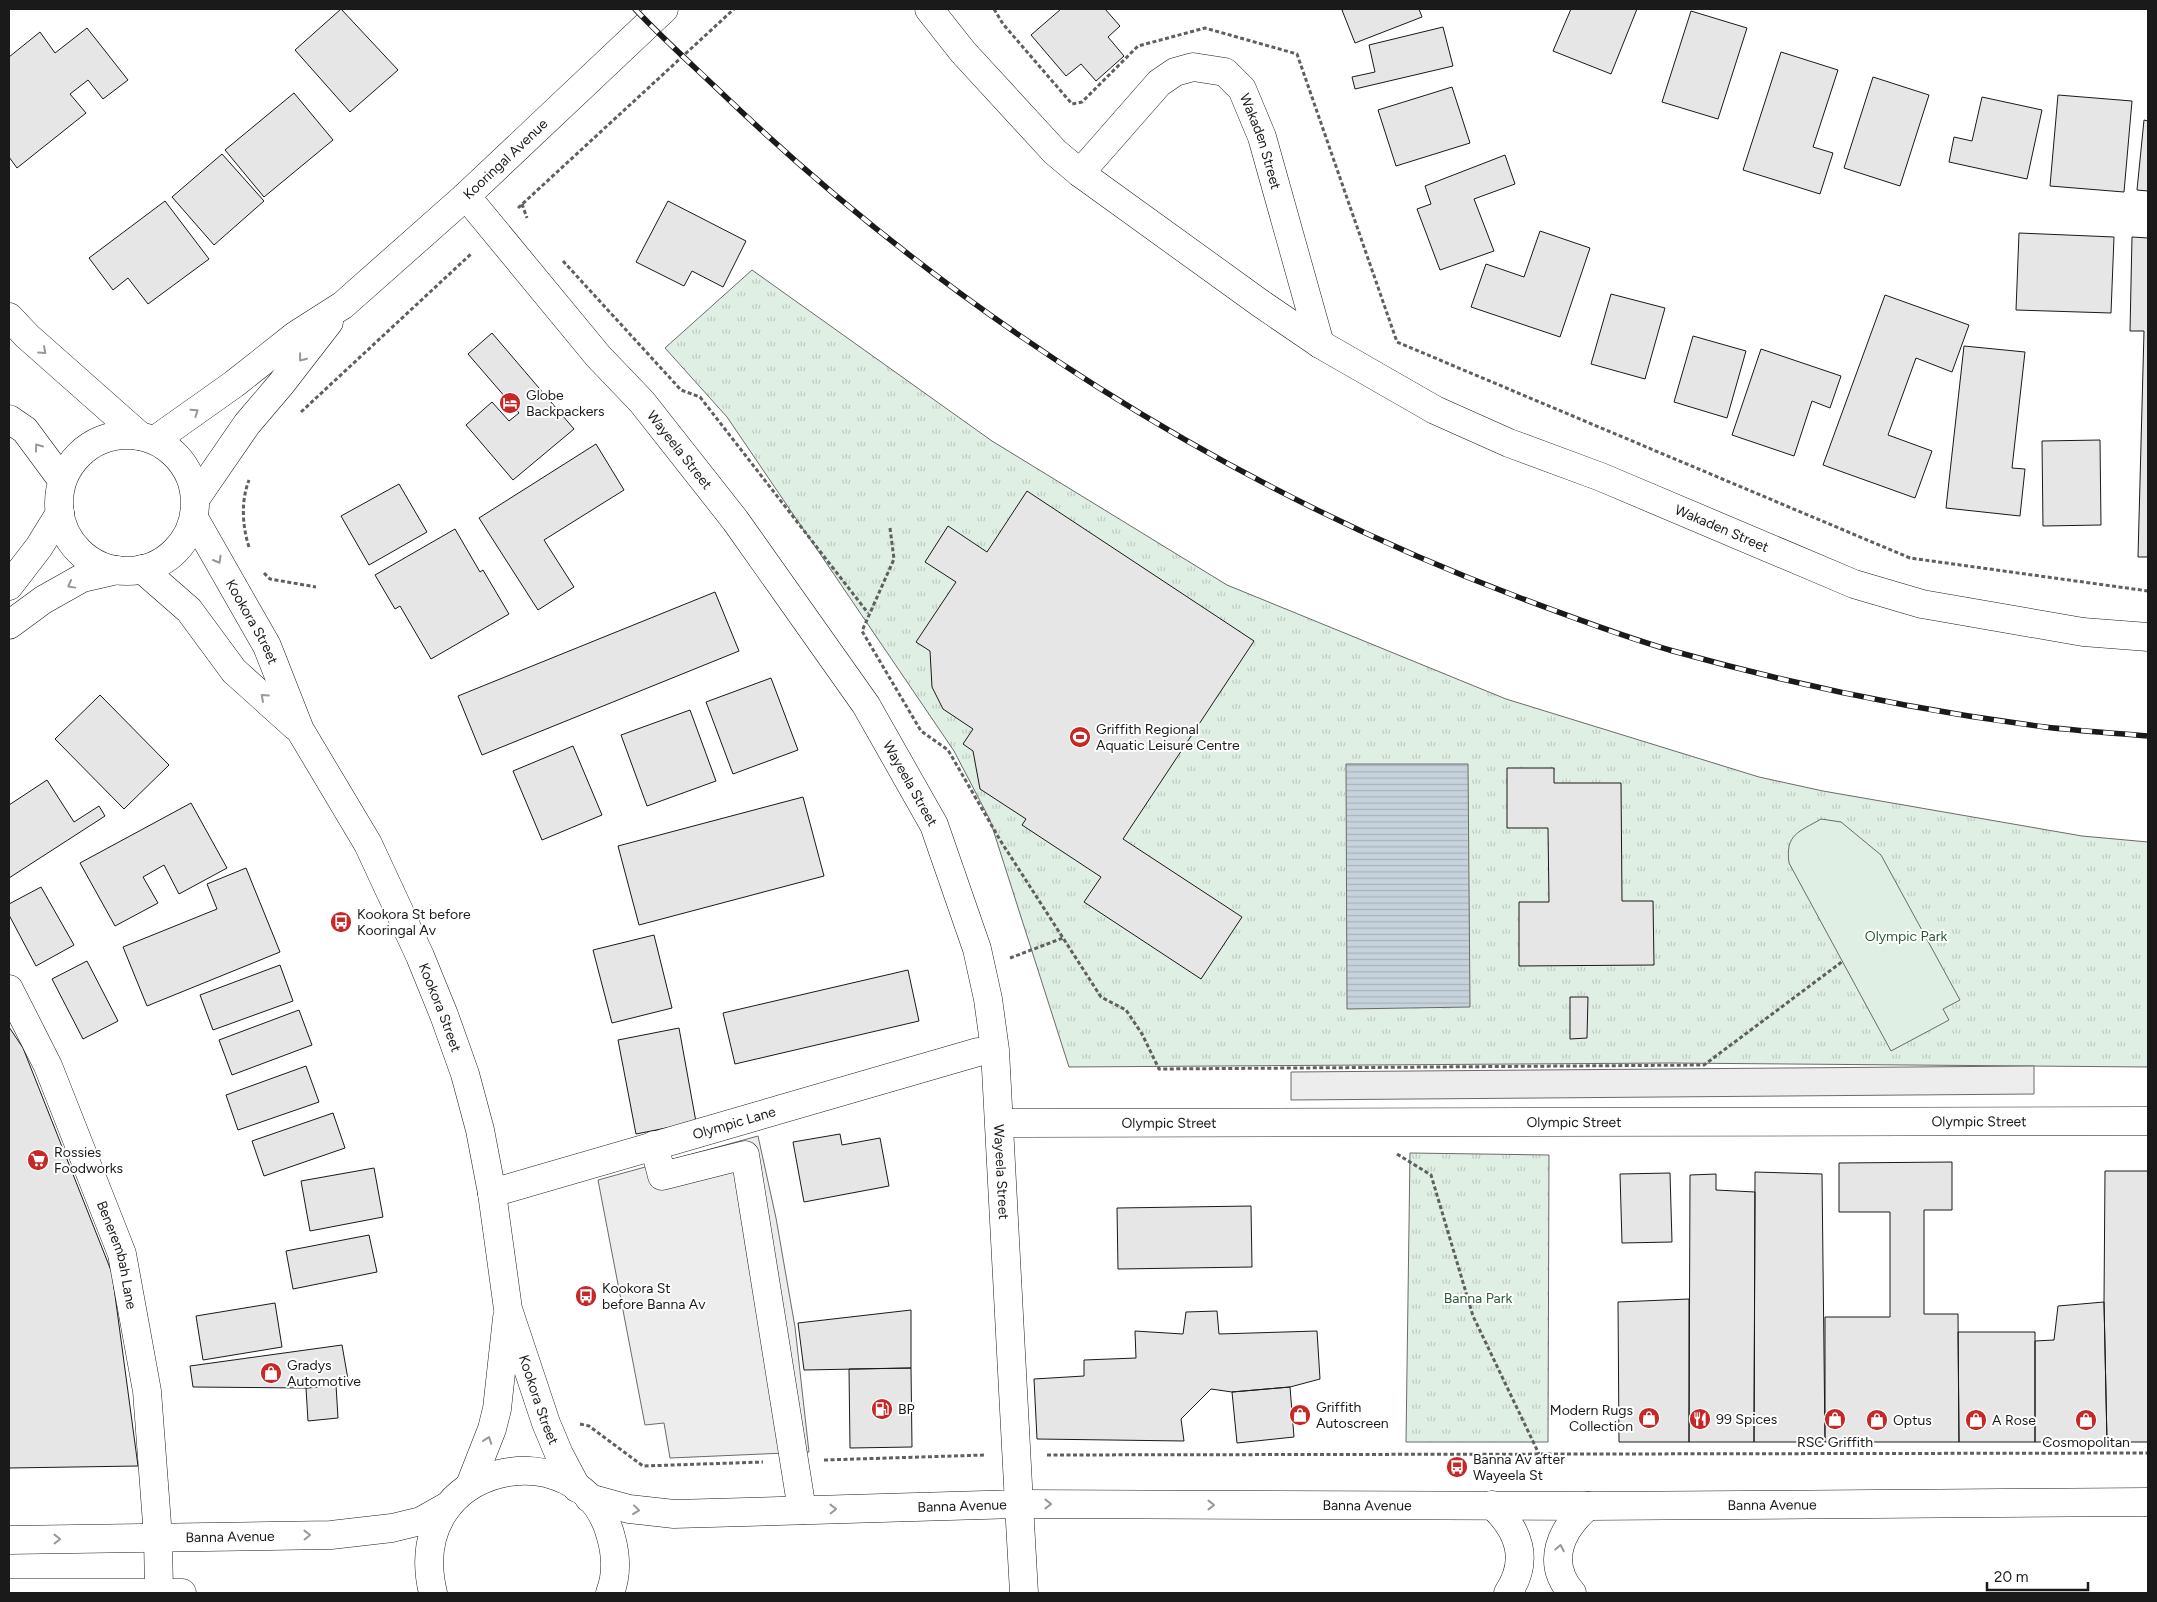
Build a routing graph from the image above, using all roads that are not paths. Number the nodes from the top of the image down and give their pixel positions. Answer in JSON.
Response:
{"nodes":[{"id":1,"x":664,"y":9,"type":"edge"},
{"id":2,"x":929,"y":9,"type":"edge"},
{"id":3,"x":1080,"y":173,"type":"junction"},
{"id":4,"x":466,"y":196,"type":"junction"},
{"id":5,"x":342,"y":305,"type":"junction"},
{"id":6,"x":9,"y":317,"type":"edge"},
{"id":7,"x":1320,"y":344,"type":"junction"},
{"id":8,"x":9,"y":419,"type":"edge"},
{"id":9,"x":147,"y":438,"type":"junction"},
{"id":10,"x":62,"y":480,"type":"junction"},
{"id":11,"x":195,"y":508,"type":"junction"},
{"id":12,"x":60,"y":513,"type":"junction"},
{"id":13,"x":129,"y":570,"type":"junction"},
{"id":14,"x":9,"y":586,"type":"edge"},
{"id":15,"x":9,"y":625,"type":"edge"},
{"id":16,"x":2148,"y":637,"type":"edge"},
{"id":17,"x":300,"y":730,"type":"junction"},
{"id":18,"x":9,"y":989,"type":"edge"},
{"id":19,"x":978,"y":1052,"type":"dead end"},
{"id":20,"x":2148,"y":1121,"type":"edge"},
{"id":21,"x":1000,"y":1123,"type":"junction"},
{"id":22,"x":654,"y":1145,"type":"junction"},
{"id":23,"x":492,"y":1193,"type":"junction"},
{"id":24,"x":508,"y":1309,"type":"junction"},
{"id":25,"x":470,"y":1485,"type":"junction"},
{"id":26,"x":583,"y":1493,"type":"junction"},
{"id":27,"x":2148,"y":1502,"type":"edge"},
{"id":28,"x":1019,"y":1504,"type":"junction"},
{"id":29,"x":1492,"y":1505,"type":"junction"},
{"id":30,"x":1588,"y":1506,"type":"junction"},
{"id":31,"x":446,"y":1507,"type":"junction"},
{"id":32,"x":802,"y":1510,"type":"junction"},
{"id":33,"x":158,"y":1537,"type":"junction"},
{"id":34,"x":9,"y":1540,"type":"edge"},
{"id":35,"x":9,"y":1593,"type":"edge"},
{"id":36,"x":159,"y":1593,"type":"edge"},
{"id":37,"x":182,"y":1593,"type":"edge"},
{"id":38,"x":433,"y":1593,"type":"edge"},
{"id":39,"x":610,"y":1593,"type":"edge"},
{"id":40,"x":1024,"y":1593,"type":"edge"},
{"id":41,"x":1508,"y":1593,"type":"edge"},
{"id":42,"x":1572,"y":1593,"type":"edge"}],
"edges":[{"from":1,"to":4,"type":"street","name":"Kooringal Avenue"},
{"from":2,"to":3,"type":"street","name":"Wakaden Street"},
{"from":3,"to":7,"type":"street","name":"Wakaden Street"},
{"from":3,"to":7,"type":"street","name":"Wakaden Street"},
{"from":4,"to":5,"type":"street","name":"Kooringal Avenue"},
{"from":4,"to":21,"type":"street","name":"Wayeela Street"},
{"from":9,"to":5,"type":"street","name":"Kooringal Avenue","one_way":true},
{"from":5,"to":11,"type":"street","name":"Kooringal Avenue","one_way":true},
{"from":6,"to":9,"type":"street","one_way":true},
{"from":7,"to":16,"type":"street","name":"Wakaden Street"},
{"from":10,"to":8,"type":"street","one_way":true},
{"from":9,"to":10,"type":"street"},
{"from":9,"to":11,"type":"street"},
{"from":10,"to":12,"type":"street"},
{"from":11,"to":13,"type":"street"},
{"from":11,"to":17,"type":"street","name":"Kookora Street","one_way":true},
{"from":12,"to":13,"type":"street"},
{"from":12,"to":14,"type":"street"},
{"from":13,"to":15,"type":"street","one_way":true},
{"from":17,"to":13,"type":"street","name":"Kookora Street","one_way":true},
{"from":17,"to":23,"type":"street","name":"Kookora Street"},
{"from":18,"to":33,"type":"street","name":"Benerembah Lane"},
{"from":19,"to":22,"type":"street","name":"Olympic Lane"},
{"from":20,"to":21,"type":"street","name":"Olympic Street"},
{"from":21,"to":28,"type":"street","name":"Wayeela Street"},
{"from":22,"to":23,"type":"street","name":"Olympic Lane"},
{"from":22,"to":32,"type":"street"},
{"from":23,"to":24,"type":"street","name":"Kookora Street"},
{"from":25,"to":24,"type":"street","name":"Kookora Street","one_way":true},
{"from":24,"to":26,"type":"street","name":"Kookora Street"},
{"from":25,"to":26,"type":"street","name":"Banna Avenue"},
{"from":25,"to":31,"type":"street"},
{"from":26,"to":32,"type":"street","name":"Banna Avenue","one_way":true},
{"from":26,"to":39,"type":"street","name":"Kookora Street"},
{"from":27,"to":30,"type":"street","name":"Banna Avenue"},
{"from":28,"to":29,"type":"street","name":"Banna Avenue","one_way":true},
{"from":32,"to":28,"type":"street","name":"Banna Avenue","one_way":true},
{"from":28,"to":40,"type":"street","name":"Wayeela Street"},
{"from":29,"to":30,"type":"street","name":"Banna Avenue"},
{"from":29,"to":41,"type":"street"},
{"from":42,"to":30,"type":"street","one_way":true},
{"from":33,"to":31,"type":"street","name":"Banna Avenue","one_way":true},
{"from":31,"to":38,"type":"street"},
{"from":34,"to":33,"type":"street","name":"Banna Avenue","one_way":true},
{"from":33,"to":36,"type":"street","name":"Benerembah Lane"},
{"from":35,"to":36,"type":"street"},
{"from":36,"to":37,"type":"street"}]}
